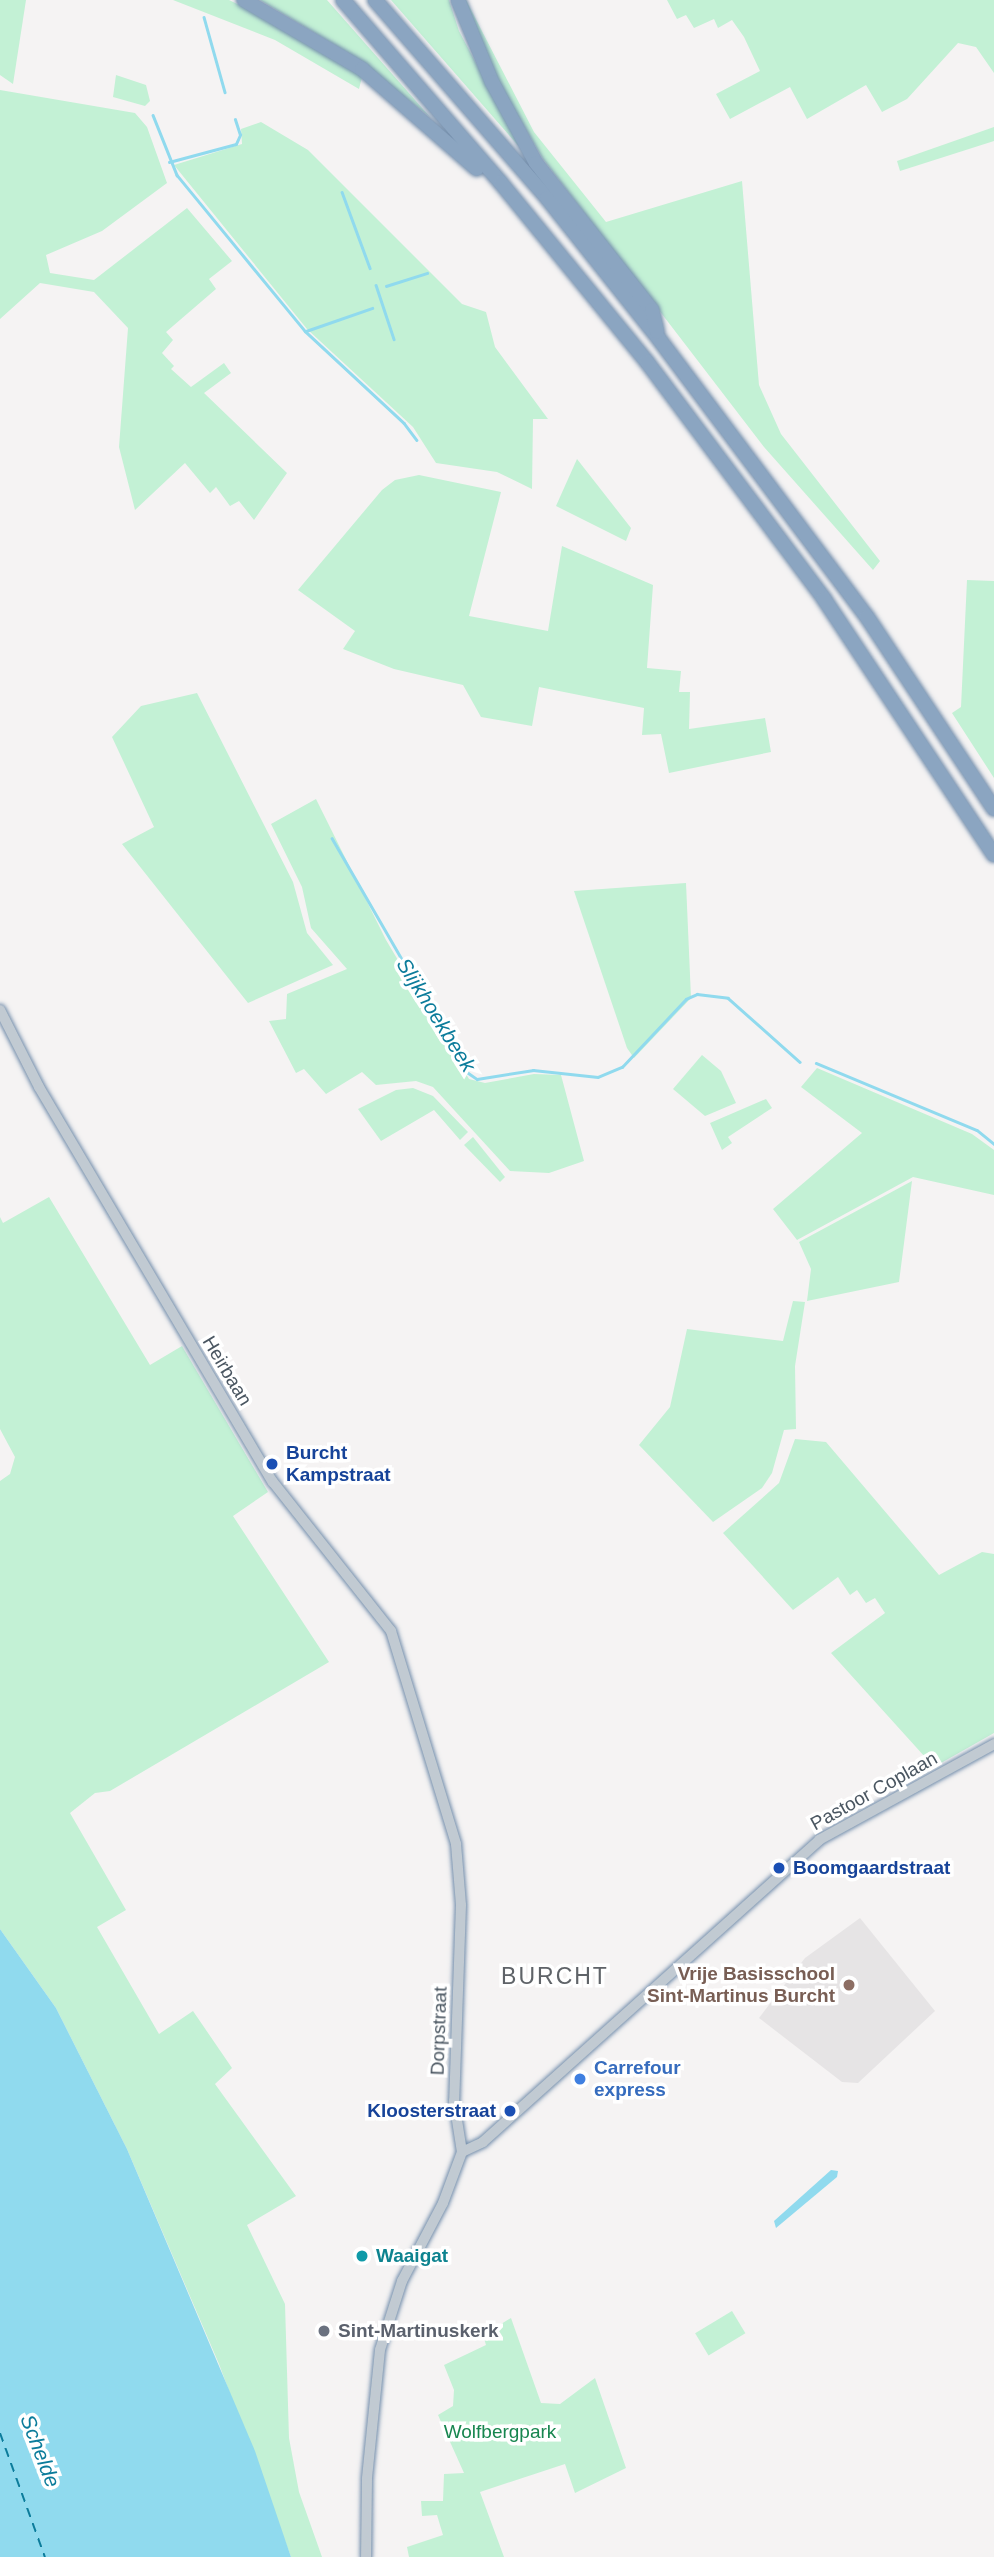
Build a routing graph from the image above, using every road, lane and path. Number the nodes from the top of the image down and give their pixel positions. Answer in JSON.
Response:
{"nodes":[{"id":1,"x":244,"y":0,"type":"edge"},
{"id":2,"x":343,"y":0,"type":"edge"},
{"id":3,"x":375,"y":0,"type":"edge"},
{"id":4,"x":458,"y":0,"type":"edge"},
{"id":5,"x":501,"y":183,"type":"junction"},
{"id":6,"x":660,"y":339,"type":"junction"},
{"id":7,"x":994,"y":808,"type":"edge"},
{"id":8,"x":994,"y":855,"type":"edge"},
{"id":9,"x":0,"y":1010,"type":"edge"},
{"id":10,"x":425,"y":1743,"type":"joint"},
{"id":11,"x":994,"y":1744,"type":"edge"},
{"id":12,"x":462,"y":2152,"type":"junction"},
{"id":13,"x":366,"y":2557,"type":"edge"}],
"edges":[{"from":1,"to":5,"type":"highway"},
{"from":2,"to":5,"type":"highway"},
{"from":3,"to":6,"type":"highway"},
{"from":4,"to":6,"type":"highway"},
{"from":5,"to":8,"type":"highway"},
{"from":6,"to":7,"type":"highway"},
{"from":9,"to":10,"type":"street","name":"Heirbaan"},
{"from":10,"to":12,"type":"street","name":"Dorpstraat"},
{"from":11,"to":12,"type":"street","name":"Pastoor Coplaan"},
{"from":12,"to":13,"type":"street","name":"Dorpstraat"}]}
